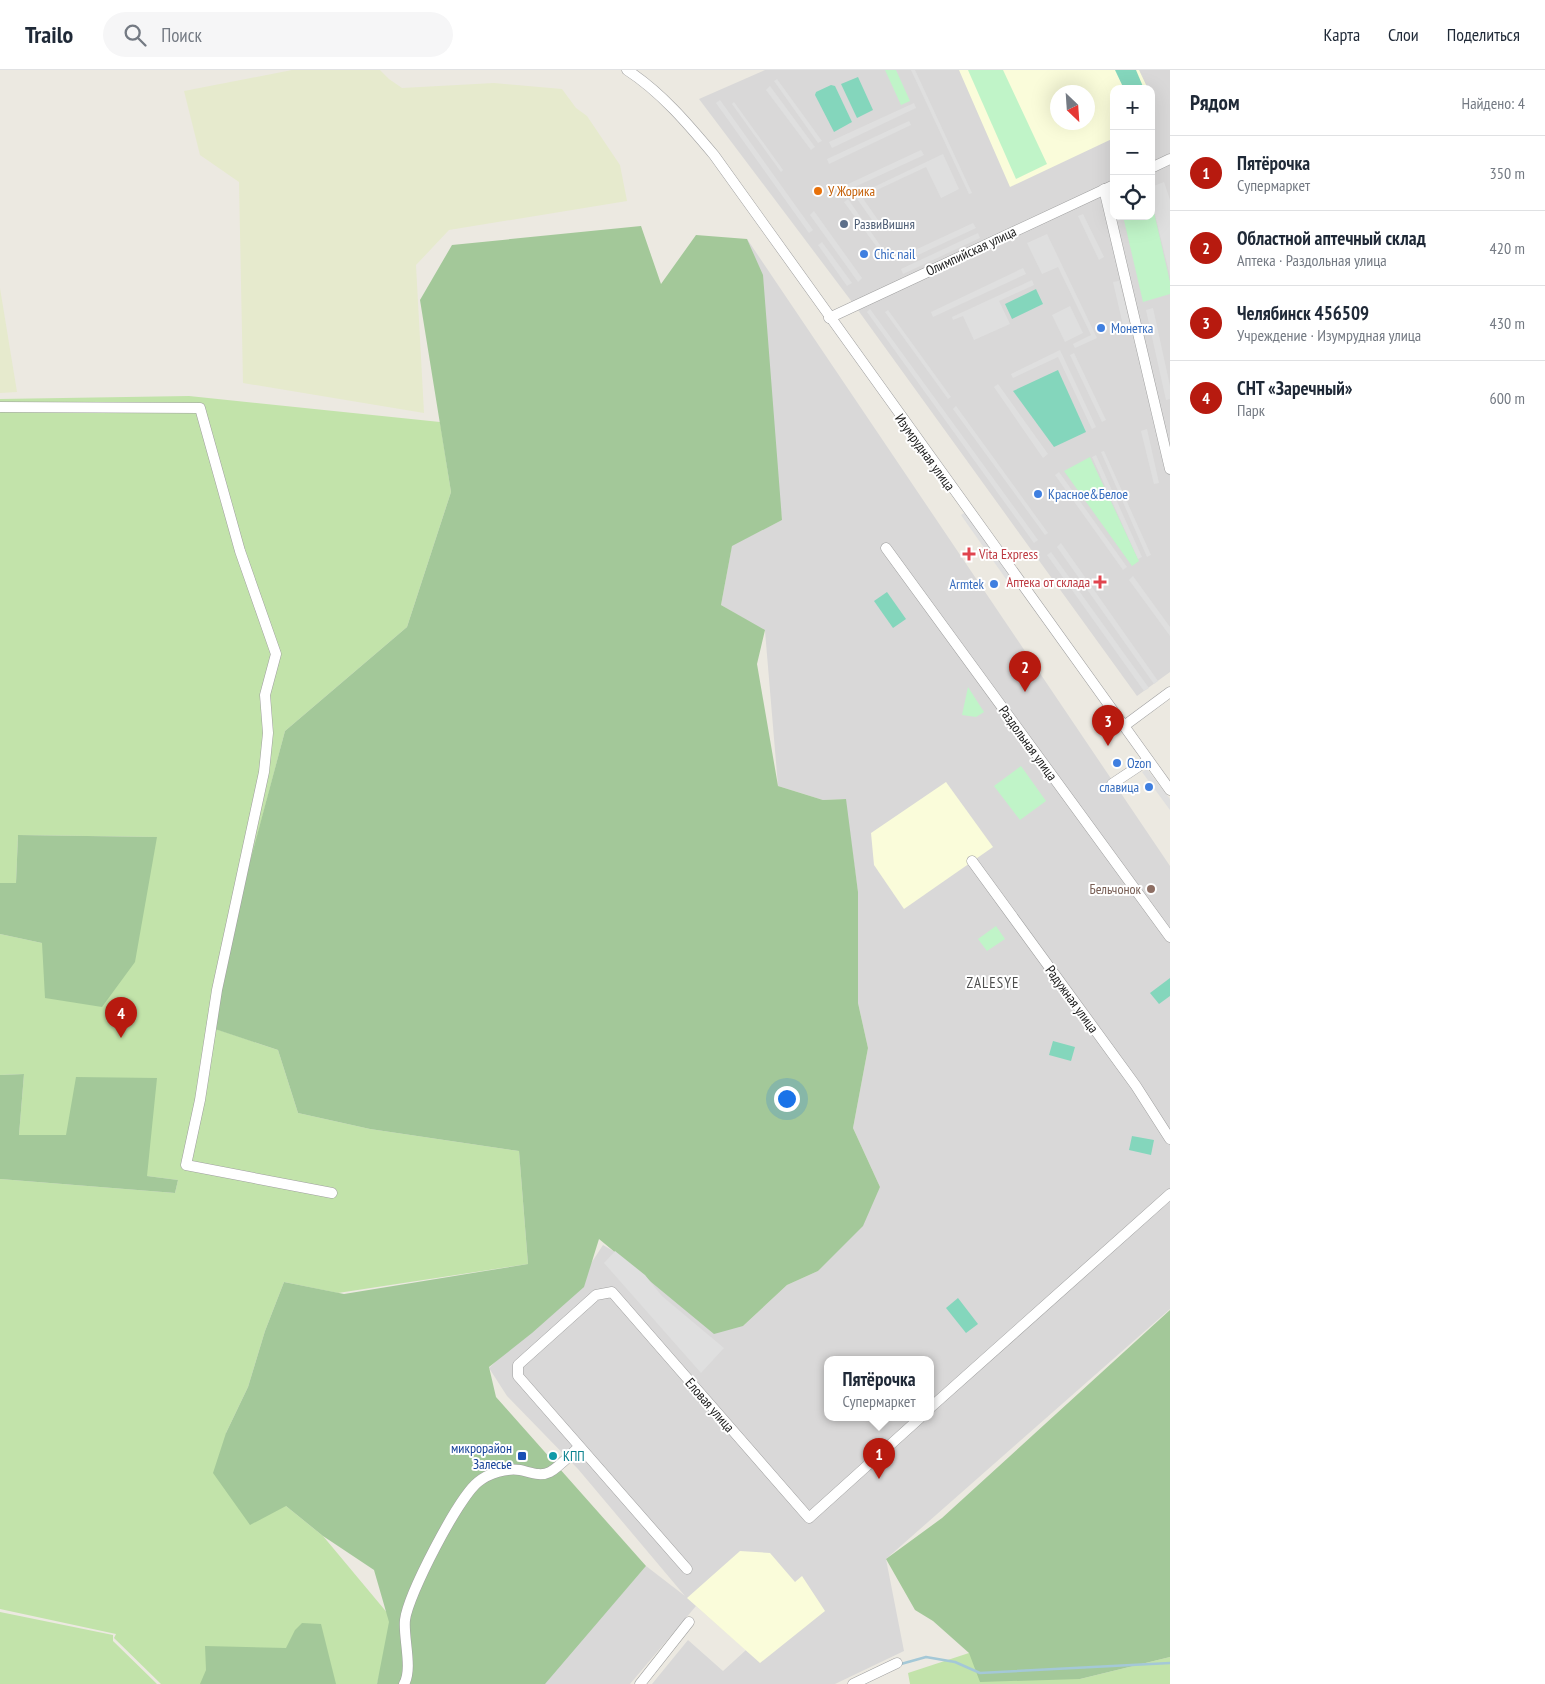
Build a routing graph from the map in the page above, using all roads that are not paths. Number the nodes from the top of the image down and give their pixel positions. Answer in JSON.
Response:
{"nodes":[{"id":1,"x":627,"y":70,"type":"edge"},
{"id":2,"x":1170,"y":159,"type":"edge"},
{"id":3,"x":1155,"y":166,"type":"edge"},
{"id":4,"x":1109,"y":187,"type":"edge"},
{"id":5,"x":829,"y":318,"type":"junction"},
{"id":6,"x":0,"y":407,"type":"edge"},
{"id":7,"x":1170,"y":469,"type":"edge"},
{"id":8,"x":886,"y":548,"type":"dead end"},
{"id":9,"x":1170,"y":692,"type":"edge"},
{"id":10,"x":1124,"y":726,"type":"junction"},
{"id":11,"x":1148,"y":760,"type":"junction"},
{"id":12,"x":1112,"y":784,"type":"dead end"},
{"id":13,"x":1170,"y":790,"type":"edge"},
{"id":14,"x":972,"y":862,"type":"dead end"},
{"id":15,"x":1170,"y":937,"type":"edge"},
{"id":16,"x":1170,"y":1139,"type":"edge"},
{"id":17,"x":332,"y":1193,"type":"dead end"},
{"id":18,"x":1170,"y":1194,"type":"edge"},
{"id":19,"x":934,"y":1404,"type":"edge"},
{"id":20,"x":917,"y":1421,"type":"edge"},
{"id":21,"x":579,"y":1447,"type":"junction"},
{"id":22,"x":687,"y":1569,"type":"dead end"},
{"id":23,"x":689,"y":1622,"type":"dead end"},
{"id":24,"x":897,"y":1663,"type":"dead end"},
{"id":25,"x":404,"y":1684,"type":"edge"},
{"id":26,"x":640,"y":1684,"type":"edge"},
{"id":27,"x":853,"y":1684,"type":"edge"}],
"edges":[{"from":1,"to":5,"type":"street","name":"Изумрудная улица"},
{"from":2,"to":3,"type":"street"},
{"from":4,"to":5,"type":"street","name":"Олимпийская улица"},
{"from":4,"to":7,"type":"street"},
{"from":5,"to":10,"type":"street","name":"Изумрудная улица"},
{"from":6,"to":17,"type":"street"},
{"from":8,"to":15,"type":"street","name":"Раздольная улица"},
{"from":9,"to":10,"type":"street"},
{"from":10,"to":11,"type":"street","name":"Изумрудная улица"},
{"from":11,"to":12,"type":"street"},
{"from":11,"to":13,"type":"street","name":"Изумрудная улица"},
{"from":14,"to":16,"type":"street","name":"Радужная улица"},
{"from":18,"to":19,"type":"street"},
{"from":20,"to":21,"type":"street","name":"Еловая улица"},
{"from":21,"to":22,"type":"street"},
{"from":21,"to":25,"type":"street"},
{"from":23,"to":26,"type":"street"},
{"from":24,"to":27,"type":"street"}]}
